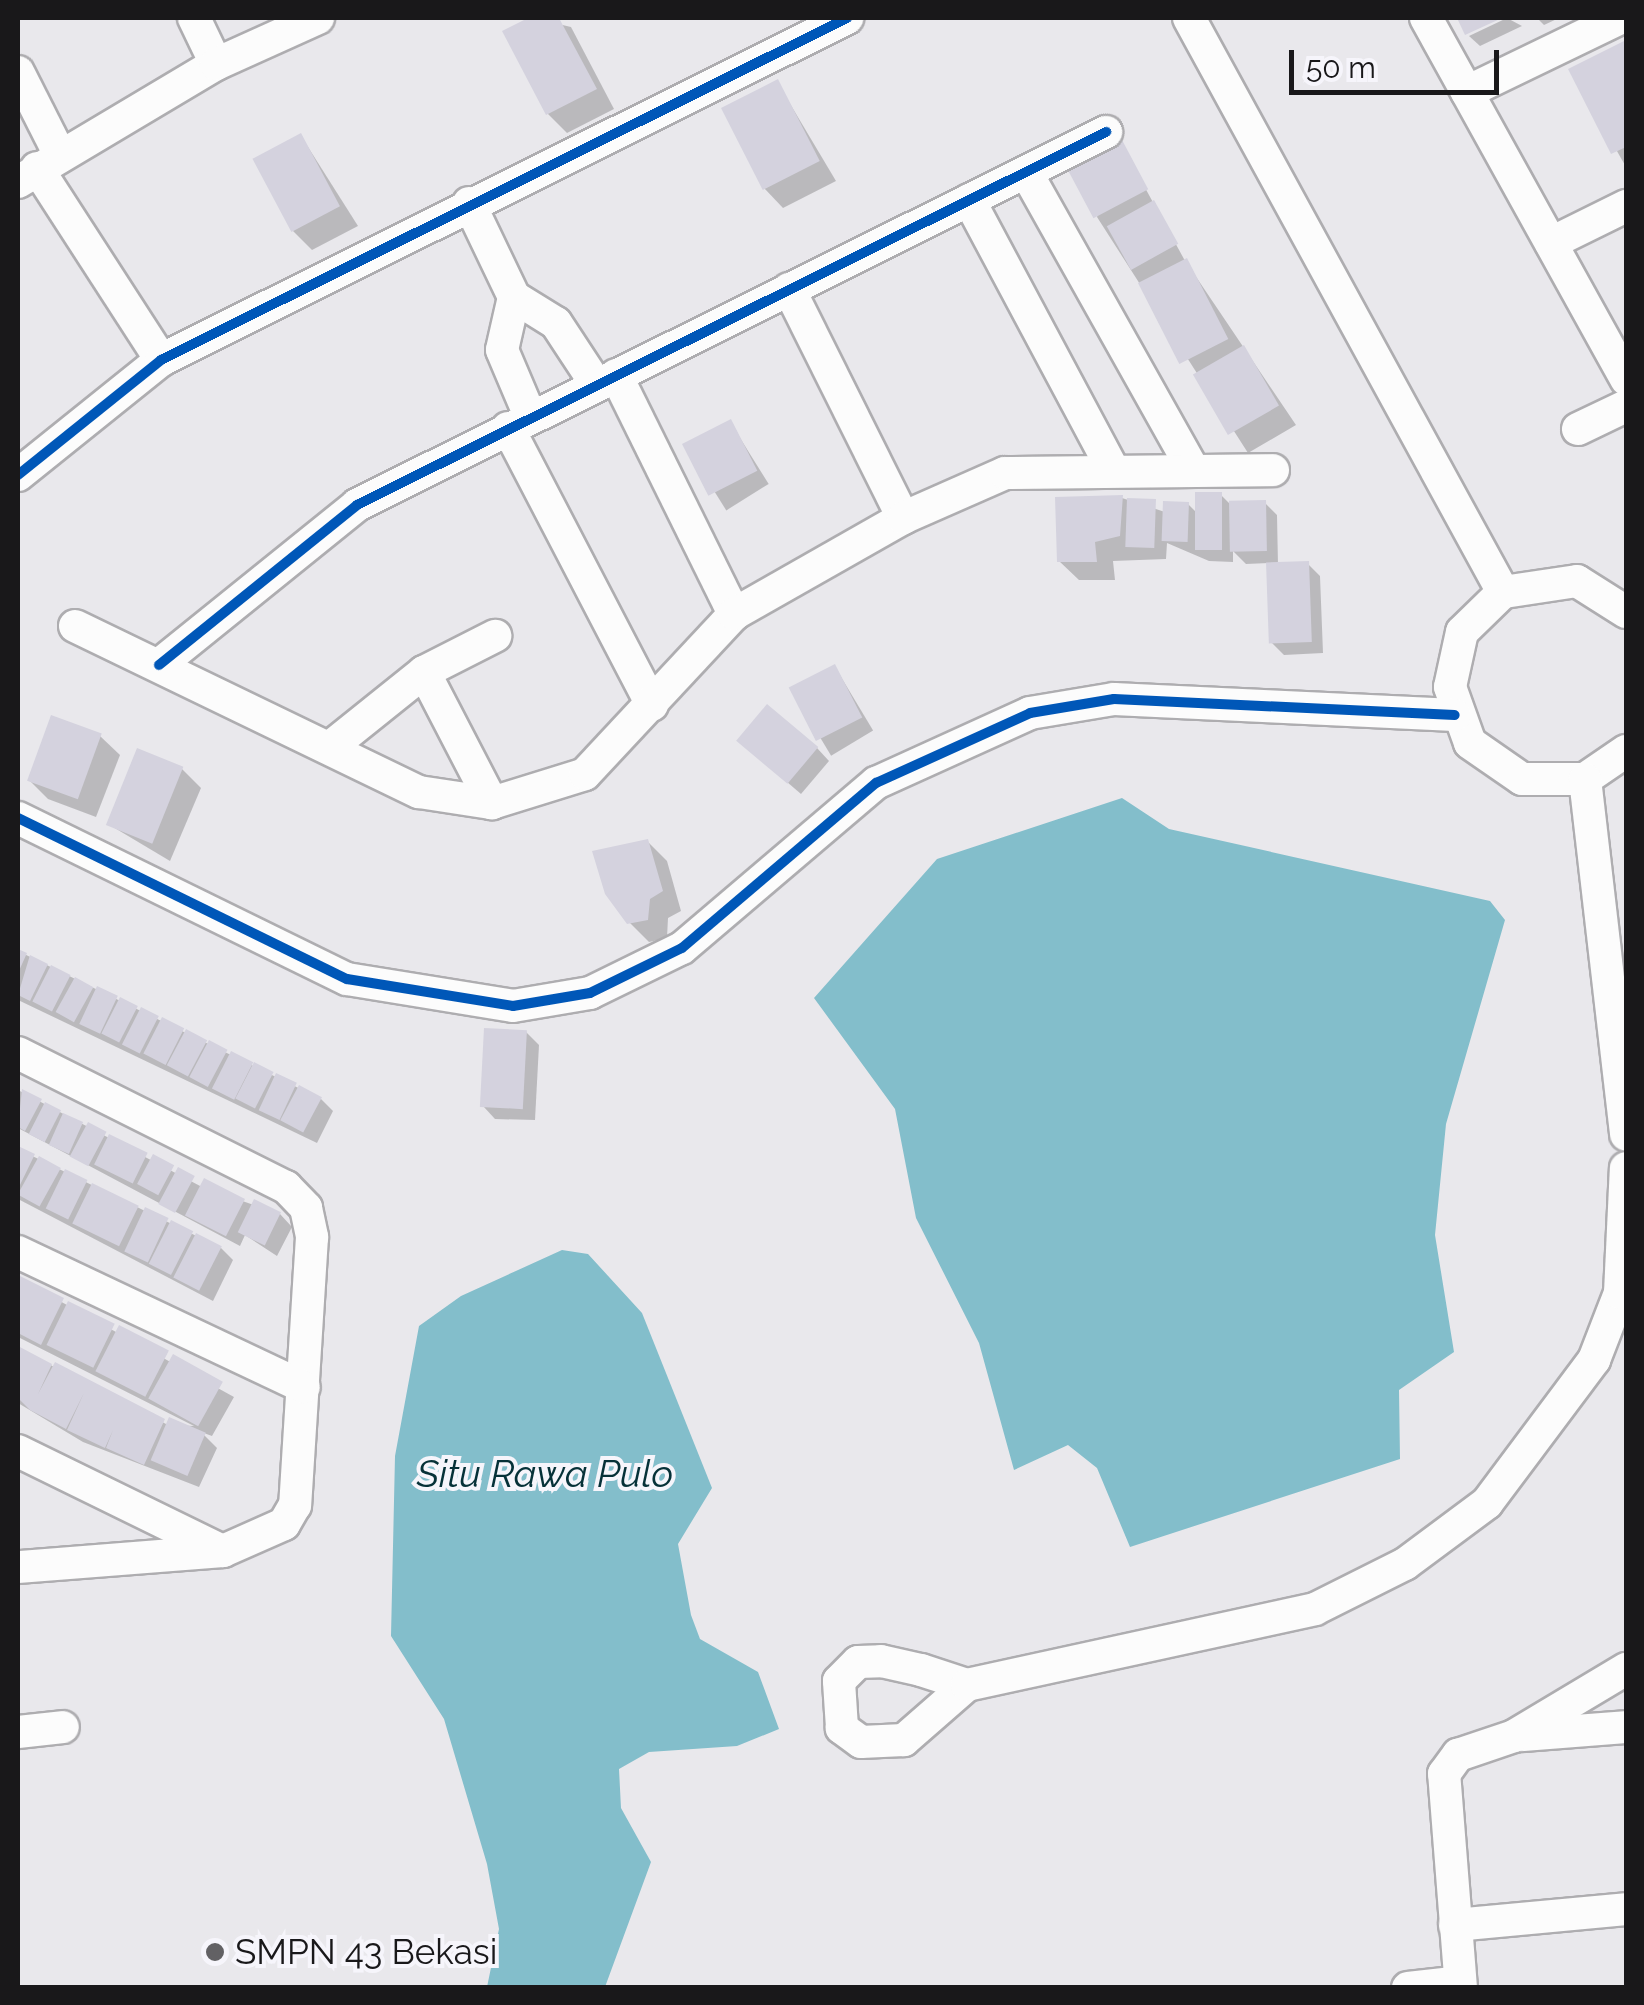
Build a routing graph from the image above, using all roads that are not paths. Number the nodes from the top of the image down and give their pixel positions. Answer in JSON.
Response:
{"nodes":[{"id":1,"x":194,"y":18,"type":"edge"},
{"id":2,"x":318,"y":18,"type":"edge"},
{"id":3,"x":1189,"y":18,"type":"edge"},
{"id":4,"x":1426,"y":18,"type":"edge"},
{"id":5,"x":1620,"y":18,"type":"edge"},
{"id":6,"x":832,"y":21,"type":"edge"},
{"id":7,"x":216,"y":64,"type":"junction"},
{"id":8,"x":18,"y":72,"type":"edge"},
{"id":9,"x":1467,"y":92,"type":"junction"},
{"id":10,"x":1106,"y":132,"type":"dead end"},
{"id":11,"x":38,"y":168,"type":"edge"},
{"id":12,"x":1026,"y":172,"type":"junction"},
{"id":13,"x":969,"y":200,"type":"junction"},
{"id":14,"x":468,"y":203,"type":"junction"},
{"id":15,"x":1626,"y":206,"type":"edge"},
{"id":16,"x":1551,"y":243,"type":"junction"},
{"id":17,"x":788,"y":289,"type":"junction"},
{"id":18,"x":514,"y":297,"type":"junction"},
{"id":19,"x":161,"y":360,"type":"junction"},
{"id":20,"x":1626,"y":379,"type":"edge"},
{"id":21,"x":606,"y":380,"type":"junction"},
{"id":22,"x":1626,"y":406,"type":"edge"},
{"id":23,"x":519,"y":422,"type":"junction"},
{"id":24,"x":1578,"y":429,"type":"dead end"},
{"id":25,"x":1112,"y":468,"type":"junction"},
{"id":26,"x":1194,"y":469,"type":"junction"},
{"id":27,"x":1273,"y":470,"type":"dead end"},
{"id":28,"x":18,"y":475,"type":"edge"},
{"id":29,"x":903,"y":518,"type":"junction"},
{"id":30,"x":1503,"y":592,"type":"junction"},
{"id":31,"x":1621,"y":602,"type":"edge"},
{"id":32,"x":734,"y":614,"type":"junction"},
{"id":33,"x":75,"y":626,"type":"dead end"},
{"id":34,"x":495,"y":636,"type":"dead end"},
{"id":35,"x":159,"y":665,"type":"junction"},
{"id":36,"x":424,"y":672,"type":"junction"},
{"id":37,"x":652,"y":705,"type":"junction"},
{"id":38,"x":1455,"y":715,"type":"junction"},
{"id":39,"x":332,"y":745,"type":"junction"},
{"id":40,"x":1626,"y":750,"type":"edge"},
{"id":41,"x":1585,"y":779,"type":"junction"},
{"id":42,"x":492,"y":803,"type":"junction"},
{"id":43,"x":18,"y":818,"type":"edge"},
{"id":44,"x":18,"y":1053,"type":"edge"},
{"id":45,"x":1626,"y":1135,"type":"edge"},
{"id":46,"x":1626,"y":1168,"type":"edge"},
{"id":47,"x":18,"y":1252,"type":"edge"},
{"id":48,"x":1623,"y":1293,"type":"edge"},
{"id":49,"x":304,"y":1387,"type":"junction"},
{"id":50,"x":18,"y":1451,"type":"edge"},
{"id":51,"x":222,"y":1551,"type":"junction"},
{"id":52,"x":18,"y":1567,"type":"edge"},
{"id":53,"x":1626,"y":1669,"type":"edge"},
{"id":54,"x":967,"y":1685,"type":"dead end"},
{"id":55,"x":1626,"y":1727,"type":"edge"},
{"id":56,"x":64,"y":1728,"type":"dead end"},
{"id":57,"x":18,"y":1732,"type":"edge"},
{"id":58,"x":1514,"y":1736,"type":"junction"},
{"id":59,"x":1626,"y":1909,"type":"edge"},
{"id":60,"x":1455,"y":1926,"type":"junction"},
{"id":61,"x":1461,"y":1985,"type":"edge"},
{"id":62,"x":1408,"y":1988,"type":"edge"}],
"edges":[{"from":1,"to":7,"type":"street"},
{"from":2,"to":7,"type":"street"},
{"from":3,"to":30,"type":"street"},
{"from":4,"to":9,"type":"street"},
{"from":5,"to":9,"type":"street"},
{"from":6,"to":14,"type":"street"},
{"from":7,"to":11,"type":"street"},
{"from":8,"to":11,"type":"street"},
{"from":9,"to":16,"type":"street"},
{"from":10,"to":12,"type":"street"},
{"from":11,"to":19,"type":"street"},
{"from":12,"to":13,"type":"street"},
{"from":12,"to":26,"type":"street"},
{"from":13,"to":17,"type":"street"},
{"from":13,"to":25,"type":"street"},
{"from":14,"to":18,"type":"street"},
{"from":14,"to":19,"type":"street"},
{"from":15,"to":16,"type":"street"},
{"from":16,"to":20,"type":"street"},
{"from":17,"to":21,"type":"street"},
{"from":17,"to":29,"type":"street"},
{"from":18,"to":21,"type":"street"},
{"from":18,"to":23,"type":"street"},
{"from":19,"to":28,"type":"street"},
{"from":21,"to":23,"type":"street"},
{"from":21,"to":32,"type":"street"},
{"from":22,"to":24,"type":"street"},
{"from":23,"to":35,"type":"street"},
{"from":23,"to":37,"type":"street"},
{"from":25,"to":26,"type":"street"},
{"from":25,"to":29,"type":"street"},
{"from":26,"to":27,"type":"street"},
{"from":29,"to":32,"type":"street"},
{"from":30,"to":31,"type":"street"},
{"from":30,"to":38,"type":"street"},
{"from":32,"to":37,"type":"street"},
{"from":33,"to":35,"type":"street"},
{"from":34,"to":36,"type":"street"},
{"from":35,"to":39,"type":"street"},
{"from":36,"to":39,"type":"street"},
{"from":36,"to":42,"type":"street"},
{"from":37,"to":42,"type":"street"},
{"from":38,"to":41,"type":"street"},
{"from":38,"to":43,"type":"street"},
{"from":39,"to":42,"type":"street"},
{"from":40,"to":41,"type":"street"},
{"from":41,"to":45,"type":"street"},
{"from":44,"to":49,"type":"street"},
{"from":46,"to":48,"type":"street"},
{"from":47,"to":49,"type":"street"},
{"from":48,"to":54,"type":"street"},
{"from":49,"to":51,"type":"street"},
{"from":50,"to":51,"type":"street"},
{"from":51,"to":52,"type":"street"},
{"from":53,"to":58,"type":"street"},
{"from":55,"to":58,"type":"street"},
{"from":56,"to":57,"type":"street"},
{"from":58,"to":60,"type":"street"},
{"from":59,"to":60,"type":"street"},
{"from":60,"to":61,"type":"street"},
{"from":61,"to":62,"type":"street"}]}
